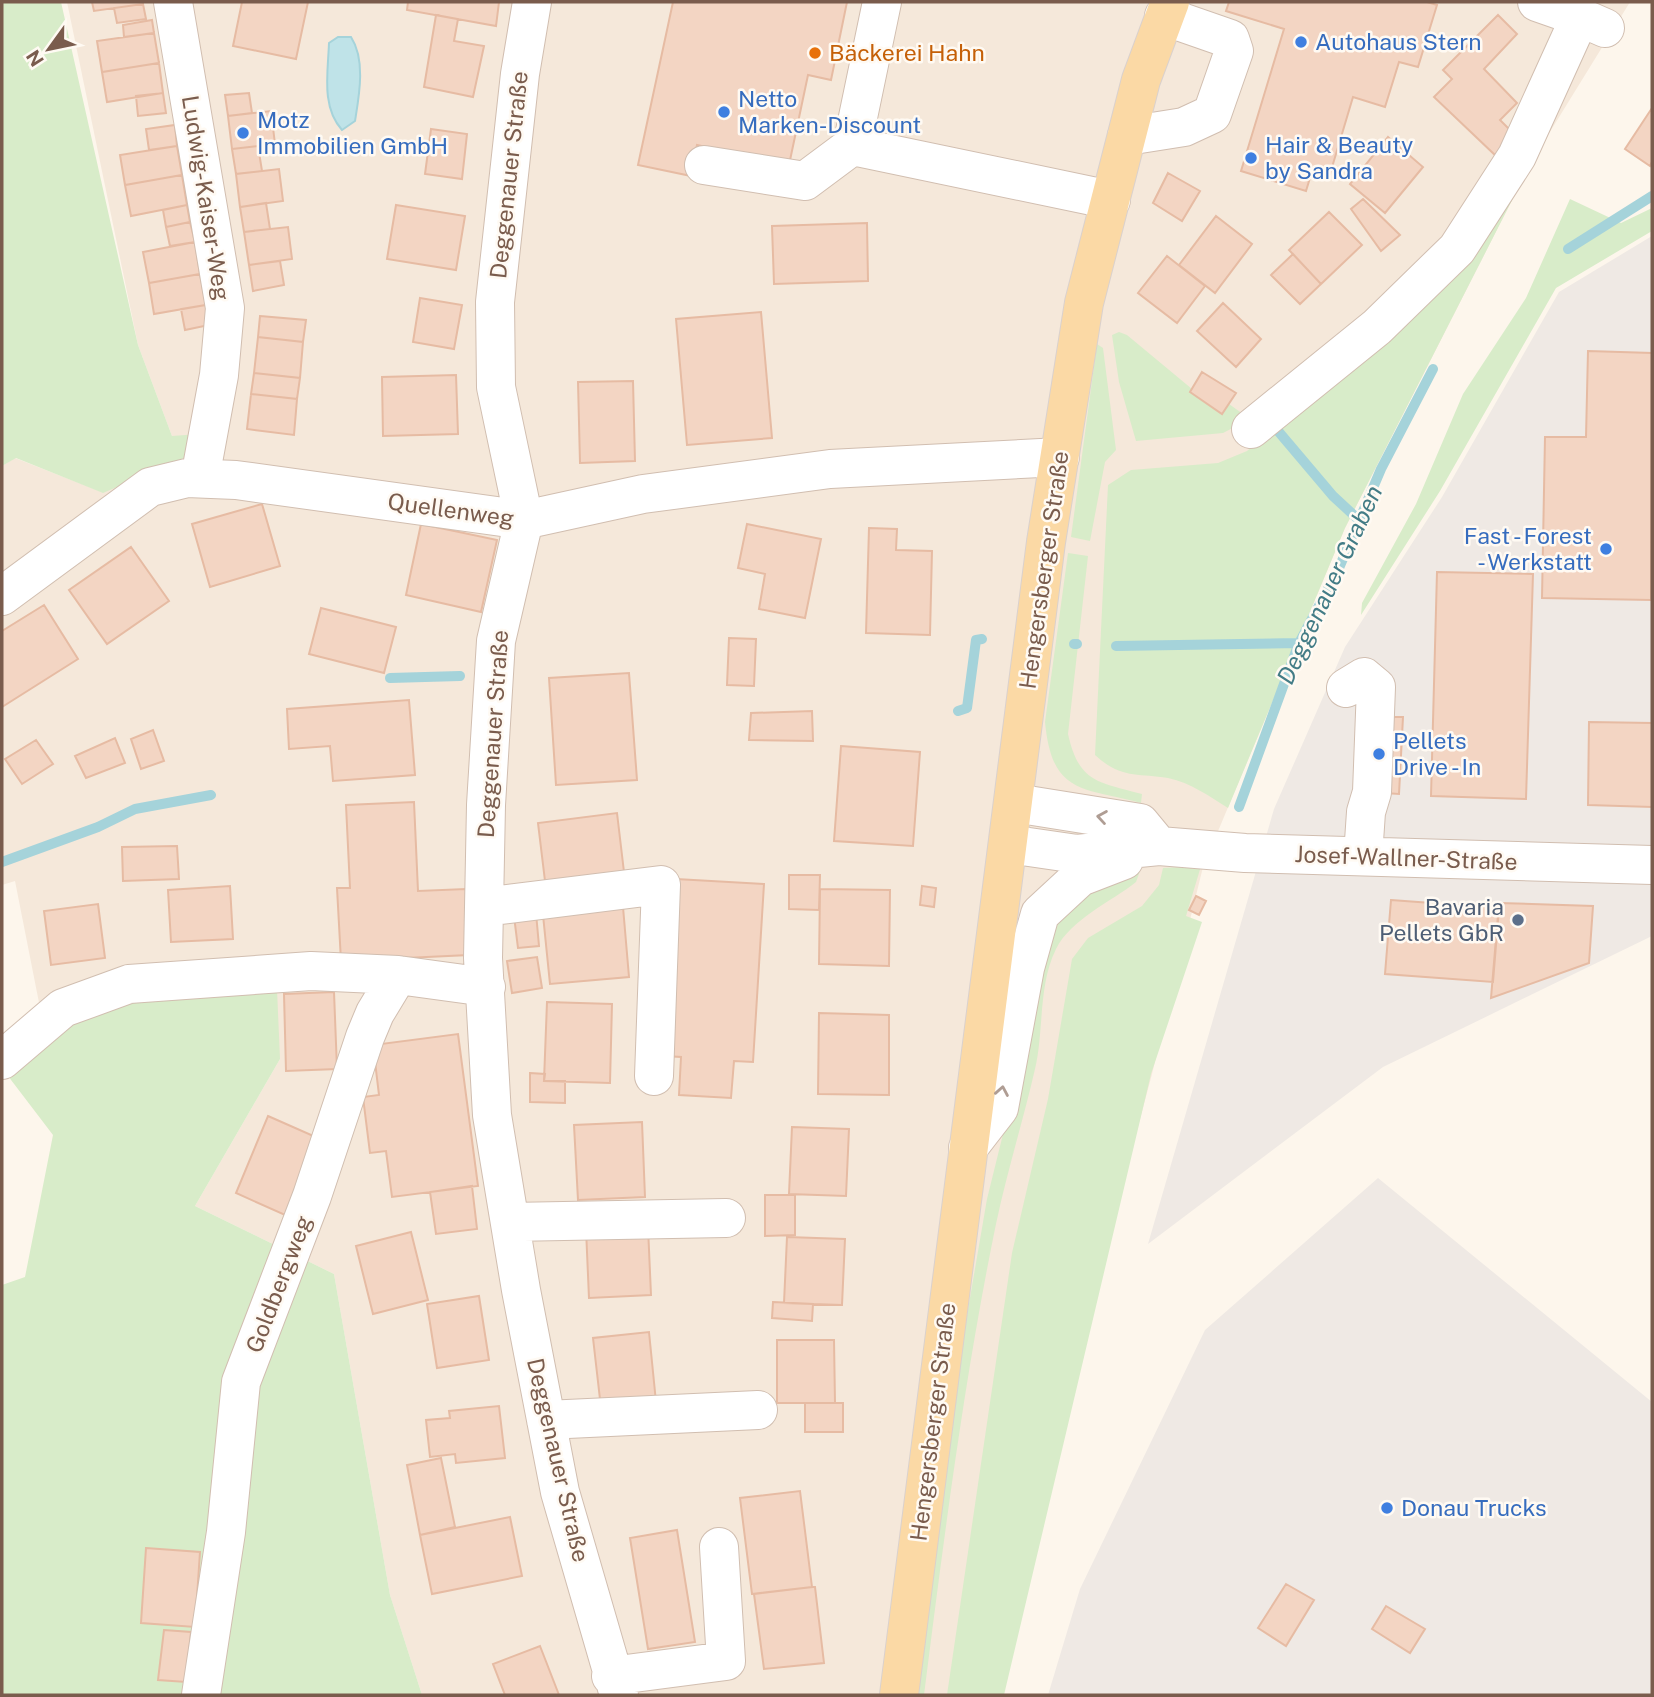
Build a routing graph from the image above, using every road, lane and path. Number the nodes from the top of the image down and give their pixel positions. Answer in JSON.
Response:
{"nodes":[{"id":1,"x":173,"y":2,"type":"edge"},
{"id":2,"x":532,"y":2,"type":"edge"},
{"id":3,"x":882,"y":2,"type":"edge"},
{"id":4,"x":1537,"y":2,"type":"edge"},
{"id":5,"x":1167,"y":9,"type":"edge"},
{"id":6,"x":1127,"y":136,"type":"junction"},
{"id":7,"x":852,"y":146,"type":"junction"},
{"id":8,"x":704,"y":165,"type":"dead end"},
{"id":9,"x":1111,"y":200,"type":"junction"},
{"id":10,"x":1251,"y":429,"type":"dead end"},
{"id":11,"x":1060,"y":457,"type":"junction"},
{"id":12,"x":200,"y":478,"type":"junction"},
{"id":13,"x":524,"y":520,"type":"junction"},
{"id":14,"x":2,"y":596,"type":"edge"},
{"id":15,"x":1346,"y":688,"type":"dead end"},
{"id":16,"x":1015,"y":803,"type":"junction"},
{"id":17,"x":1008,"y":844,"type":"junction"},
{"id":18,"x":1159,"y":846,"type":"junction"},
{"id":19,"x":1363,"y":856,"type":"junction"},
{"id":20,"x":1652,"y":865,"type":"edge"},
{"id":21,"x":484,"y":907,"type":"junction"},
{"id":22,"x":398,"y":975,"type":"junction"},
{"id":23,"x":485,"y":987,"type":"junction"},
{"id":24,"x":2,"y":1060,"type":"edge"},
{"id":25,"x":654,"y":1076,"type":"dead end"},
{"id":26,"x":968,"y":1148,"type":"junction"},
{"id":27,"x":726,"y":1218,"type":"dead end"},
{"id":28,"x":510,"y":1222,"type":"junction"},
{"id":29,"x":758,"y":1410,"type":"dead end"},
{"id":30,"x":546,"y":1420,"type":"junction"},
{"id":31,"x":719,"y":1547,"type":"dead end"},
{"id":32,"x":615,"y":1685,"type":"edge"},
{"id":33,"x":201,"y":1695,"type":"edge"},
{"id":34,"x":899,"y":1695,"type":"edge"}],
"edges":[{"from":1,"to":12,"type":"street","name":"Ludwig-Kaiser-Weg"},
{"from":2,"to":13,"type":"street","name":"Deggenauer Straße"},
{"from":3,"to":7,"type":"street"},
{"from":4,"to":10,"type":"street"},
{"from":5,"to":6,"type":"main road","name":"Hengersberger Straße"},
{"from":5,"to":6,"type":"street"},
{"from":6,"to":9,"type":"main road","name":"Hengersberger Straße"},
{"from":7,"to":8,"type":"street"},
{"from":7,"to":9,"type":"street"},
{"from":9,"to":11,"type":"main road","name":"Hengersberger Straße"},
{"from":11,"to":13,"type":"street","name":"Quellenweg"},
{"from":11,"to":16,"type":"main road","name":"Hengersberger Straße"},
{"from":12,"to":13,"type":"street","name":"Quellenweg"},
{"from":12,"to":14,"type":"street","name":"Quellenweg"},
{"from":13,"to":21,"type":"street","name":"Deggenauer Straße"},
{"from":15,"to":19,"type":"street"},
{"from":16,"to":17,"type":"main road","name":"Hengersberger Straße"},
{"from":18,"to":16,"type":"street","one_way":true},
{"from":17,"to":18,"type":"street","name":"Josef-Wallner-Straße"},
{"from":17,"to":26,"type":"main road","name":"Hengersberger Straße"},
{"from":18,"to":19,"type":"street","name":"Josef-Wallner-Straße"},
{"from":26,"to":18,"type":"street","one_way":true},
{"from":19,"to":20,"type":"street","name":"Josef-Wallner-Straße"},
{"from":21,"to":23,"type":"street","name":"Deggenauer Straße"},
{"from":21,"to":25,"type":"street"},
{"from":22,"to":23,"type":"street"},
{"from":22,"to":24,"type":"street"},
{"from":22,"to":33,"type":"street","name":"Goldbergweg"},
{"from":23,"to":28,"type":"street","name":"Deggenauer Straße"},
{"from":26,"to":34,"type":"main road","name":"Hengersberger Straße"},
{"from":27,"to":28,"type":"street"},
{"from":28,"to":30,"type":"street","name":"Deggenauer Straße"},
{"from":29,"to":30,"type":"street"},
{"from":30,"to":32,"type":"street","name":"Deggenauer Straße"},
{"from":31,"to":32,"type":"street"}]}
